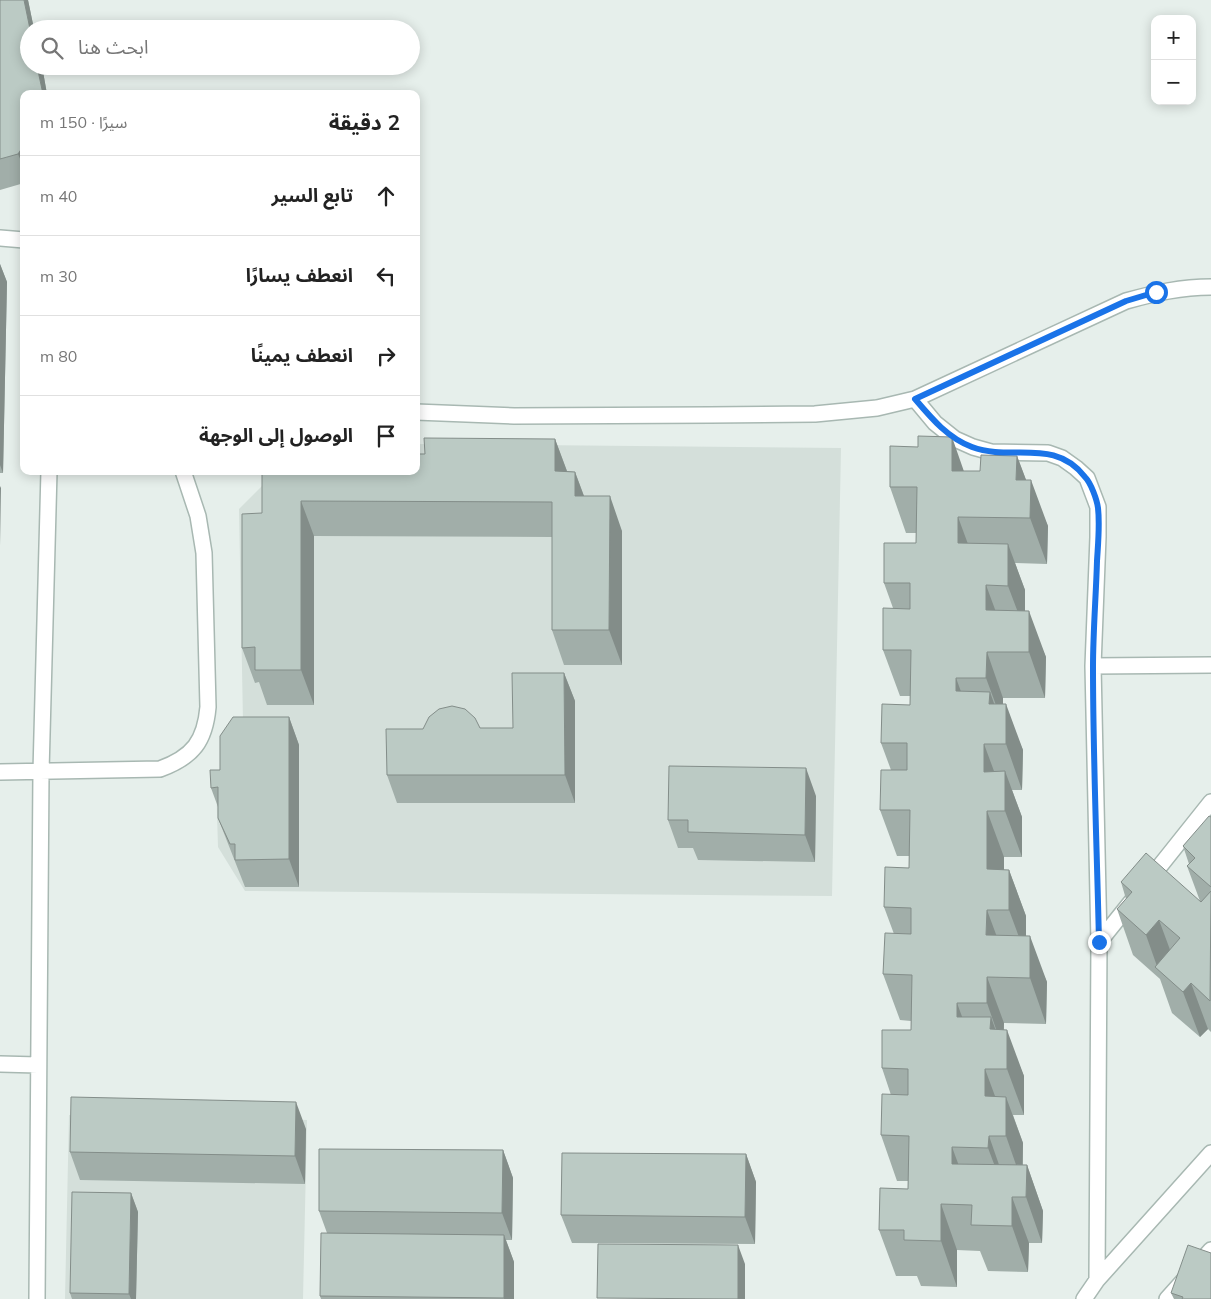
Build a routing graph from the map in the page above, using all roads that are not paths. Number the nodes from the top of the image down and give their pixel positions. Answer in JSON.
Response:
{"nodes":[{"id":1,"x":0,"y":238,"type":"edge"},
{"id":2,"x":20,"y":240,"type":"edge"},
{"id":3,"x":1211,"y":287,"type":"edge"},
{"id":4,"x":915,"y":399,"type":"junction"},
{"id":5,"x":420,"y":412,"type":"edge"},
{"id":6,"x":49,"y":475,"type":"edge"},
{"id":7,"x":184,"y":475,"type":"edge"},
{"id":8,"x":1211,"y":665,"type":"edge"},
{"id":9,"x":1093,"y":666,"type":"junction"},
{"id":10,"x":0,"y":772,"type":"edge"},
{"id":11,"x":41,"y":772,"type":"junction"},
{"id":12,"x":1211,"y":802,"type":"edge"},
{"id":13,"x":1099,"y":942,"type":"junction"},
{"id":14,"x":0,"y":1064,"type":"edge"},
{"id":15,"x":38,"y":1064,"type":"junction"},
{"id":16,"x":1211,"y":1153,"type":"edge"},
{"id":17,"x":1211,"y":1250,"type":"edge"},
{"id":18,"x":1097,"y":1280,"type":"junction"},
{"id":19,"x":37,"y":1299,"type":"edge"},
{"id":20,"x":1084,"y":1299,"type":"edge"},
{"id":21,"x":1167,"y":1299,"type":"edge"}],
"edges":[{"from":1,"to":2,"type":"street"},
{"from":3,"to":4,"type":"street"},
{"from":4,"to":5,"type":"street"},
{"from":4,"to":9,"type":"street"},
{"from":6,"to":11,"type":"street"},
{"from":7,"to":11,"type":"street"},
{"from":8,"to":9,"type":"street"},
{"from":9,"to":13,"type":"street"},
{"from":10,"to":11,"type":"street"},
{"from":11,"to":15,"type":"street"},
{"from":12,"to":13,"type":"street"},
{"from":13,"to":18,"type":"street"},
{"from":14,"to":15,"type":"street"},
{"from":15,"to":19,"type":"street"},
{"from":16,"to":18,"type":"street"},
{"from":17,"to":21,"type":"street"},
{"from":18,"to":20,"type":"street"}]}
